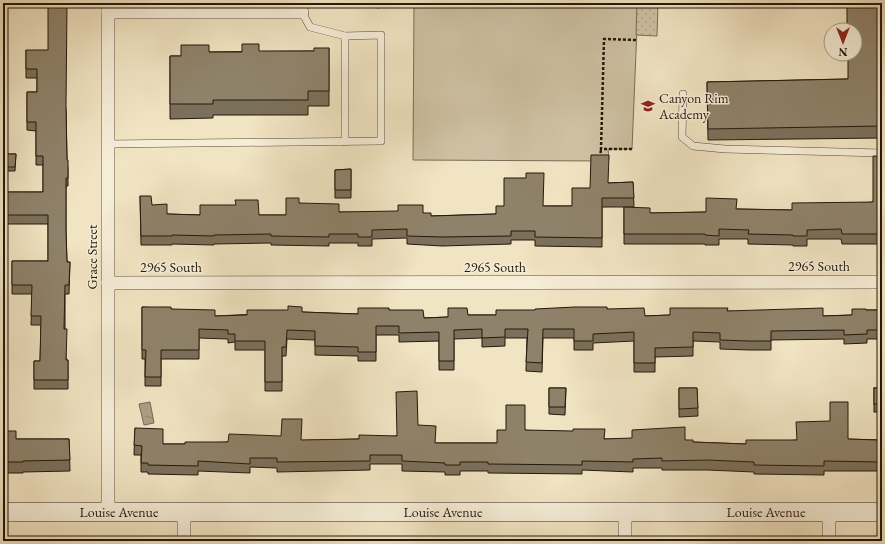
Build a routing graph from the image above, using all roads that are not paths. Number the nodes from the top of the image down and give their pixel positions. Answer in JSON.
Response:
{"nodes":[{"id":1,"x":108,"y":8,"type":"edge"},
{"id":2,"x":302,"y":12,"type":"joint"},
{"id":3,"x":345,"y":36,"type":"junction"},
{"id":4,"x":683,"y":94,"type":"dead end"},
{"id":5,"x":345,"y":142,"type":"junction"},
{"id":6,"x":108,"y":144,"type":"junction"},
{"id":7,"x":882,"y":153,"type":"edge"},
{"id":8,"x":882,"y":282,"type":"edge"},
{"id":9,"x":108,"y":283,"type":"junction"},
{"id":10,"x":3,"y":512,"type":"edge"},
{"id":11,"x":108,"y":512,"type":"junction"},
{"id":12,"x":184,"y":512,"type":"junction"},
{"id":13,"x":625,"y":512,"type":"junction"},
{"id":14,"x":829,"y":512,"type":"junction"},
{"id":15,"x":882,"y":512,"type":"edge"},
{"id":16,"x":184,"y":541,"type":"edge"},
{"id":17,"x":625,"y":541,"type":"edge"},
{"id":18,"x":829,"y":541,"type":"edge"}],
"edges":[{"from":1,"to":2,"type":"street"},
{"from":1,"to":6,"type":"street","name":"Grace Street"},
{"from":2,"to":3,"type":"lane"},
{"from":3,"to":5,"type":"lane"},
{"from":3,"to":5,"type":"lane"},
{"from":4,"to":7,"type":"lane"},
{"from":5,"to":6,"type":"lane"},
{"from":6,"to":9,"type":"street","name":"Grace Street"},
{"from":8,"to":9,"type":"street","name":"2965 South"},
{"from":9,"to":11,"type":"street","name":"Grace Street"},
{"from":10,"to":11,"type":"street","name":"Louise Avenue"},
{"from":11,"to":12,"type":"street","name":"Louise Avenue"},
{"from":12,"to":13,"type":"street","name":"Louise Avenue"},
{"from":12,"to":16,"type":"street"},
{"from":13,"to":14,"type":"street","name":"Louise Avenue"},
{"from":13,"to":17,"type":"street"},
{"from":14,"to":15,"type":"street","name":"Louise Avenue"},
{"from":14,"to":18,"type":"street"}]}
